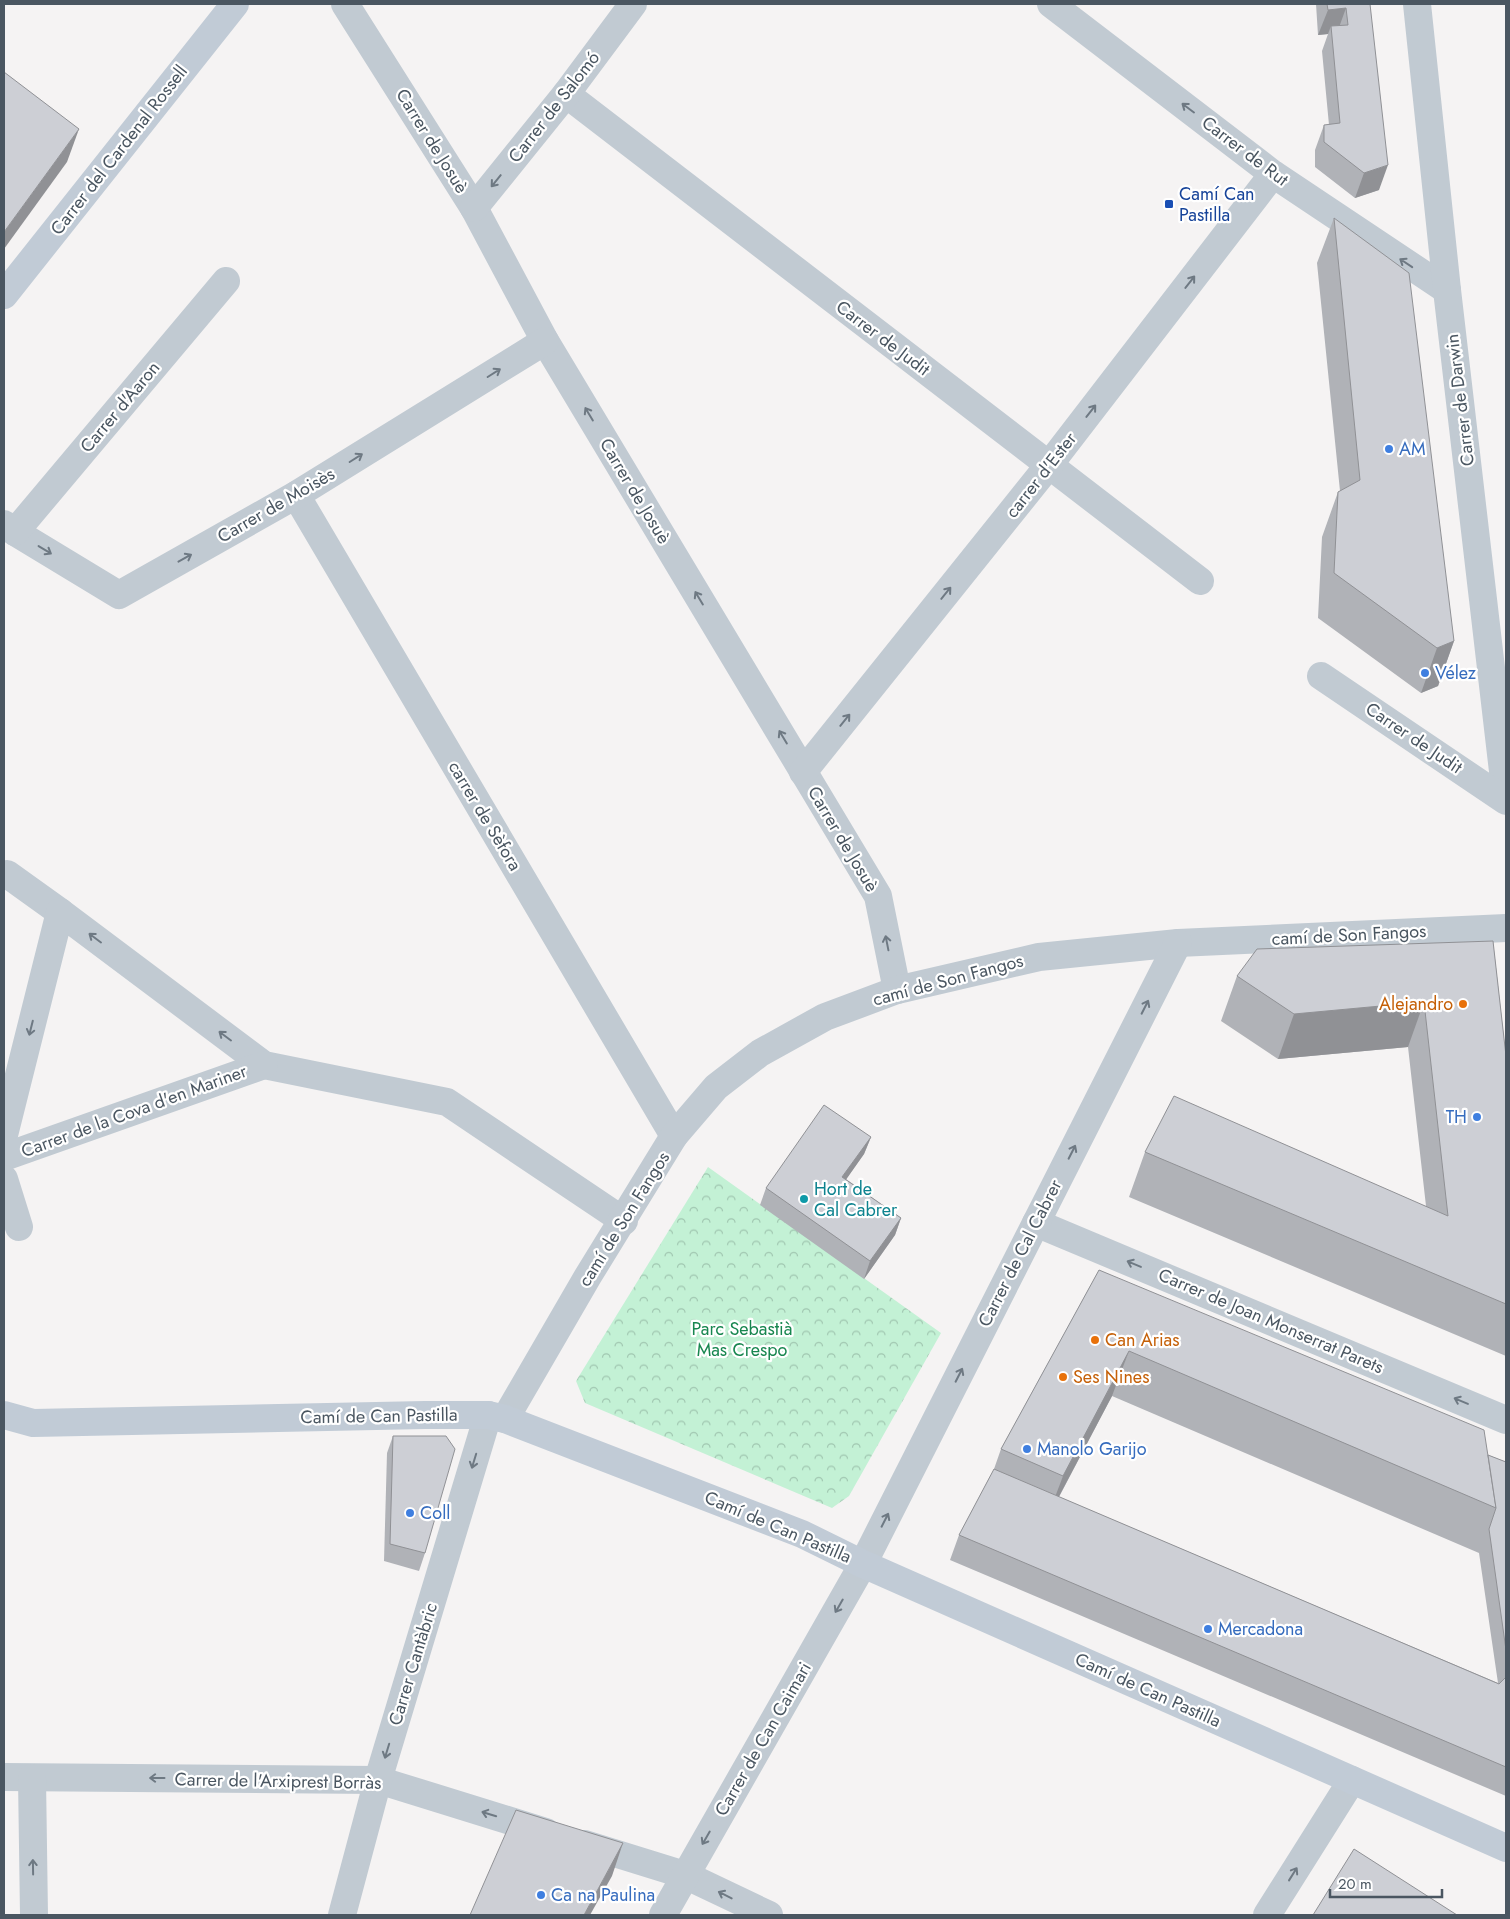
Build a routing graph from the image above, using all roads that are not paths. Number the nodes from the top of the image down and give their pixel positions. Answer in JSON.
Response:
{"nodes":[{"id":1,"x":235,"y":4,"type":"edge"},
{"id":2,"x":345,"y":4,"type":"edge"},
{"id":3,"x":633,"y":4,"type":"edge"},
{"id":4,"x":1051,"y":4,"type":"edge"},
{"id":5,"x":1417,"y":4,"type":"edge"},
{"id":6,"x":566,"y":94,"type":"junction"},
{"id":7,"x":1273,"y":174,"type":"junction"},
{"id":8,"x":474,"y":208,"type":"junction"},
{"id":9,"x":226,"y":281,"type":"dead end"},
{"id":10,"x":1447,"y":290,"type":"junction"},
{"id":11,"x":4,"y":295,"type":"edge"},
{"id":12,"x":545,"y":341,"type":"junction"},
{"id":13,"x":1049,"y":465,"type":"junction"},
{"id":14,"x":296,"y":495,"type":"junction"},
{"id":15,"x":9,"y":528,"type":"edge"},
{"id":16,"x":1200,"y":581,"type":"dead end"},
{"id":17,"x":1321,"y":676,"type":"dead end"},
{"id":18,"x":803,"y":772,"type":"junction"},
{"id":19,"x":1506,"y":797,"type":"edge"},
{"id":20,"x":1506,"y":801,"type":"edge"},
{"id":21,"x":6,"y":874,"type":"dead end"},
{"id":22,"x":60,"y":912,"type":"junction"},
{"id":23,"x":1506,"y":928,"type":"edge"},
{"id":24,"x":1178,"y":943,"type":"junction"},
{"id":25,"x":897,"y":990,"type":"junction"},
{"id":26,"x":264,"y":1065,"type":"junction"},
{"id":27,"x":4,"y":1135,"type":"edge"},
{"id":28,"x":674,"y":1136,"type":"junction"},
{"id":29,"x":4,"y":1157,"type":"edge"},
{"id":30,"x":4,"y":1179,"type":"edge"},
{"id":31,"x":624,"y":1220,"type":"junction"},
{"id":32,"x":1036,"y":1223,"type":"junction"},
{"id":33,"x":19,"y":1227,"type":"dead end"},
{"id":34,"x":4,"y":1416,"type":"edge"},
{"id":35,"x":497,"y":1417,"type":"junction"},
{"id":36,"x":1506,"y":1420,"type":"edge"},
{"id":37,"x":863,"y":1564,"type":"junction"},
{"id":38,"x":4,"y":1778,"type":"edge"},
{"id":39,"x":32,"y":1778,"type":"junction"},
{"id":40,"x":378,"y":1780,"type":"junction"},
{"id":41,"x":1352,"y":1780,"type":"junction"},
{"id":42,"x":1506,"y":1848,"type":"edge"},
{"id":43,"x":685,"y":1875,"type":"junction"},
{"id":44,"x":34,"y":1915,"type":"edge"},
{"id":45,"x":342,"y":1915,"type":"edge"},
{"id":46,"x":664,"y":1915,"type":"edge"},
{"id":47,"x":769,"y":1915,"type":"edge"},
{"id":48,"x":1267,"y":1915,"type":"edge"}],
"edges":[{"from":1,"to":11,"type":"street","name":"Carrer del Cardenal Rossell"},
{"from":2,"to":8,"type":"street","name":"Carrer de Josuè"},
{"from":3,"to":6,"type":"street","name":"Carrer de Salomó"},
{"from":7,"to":4,"type":"street","name":"Carrer de Rut","one_way":true},
{"from":5,"to":10,"type":"street","name":"Carrer de Darwin"},
{"from":6,"to":8,"type":"street","name":"Carrer de Salomó","one_way":true},
{"from":6,"to":13,"type":"street","name":"Carrer de Judit"},
{"from":10,"to":7,"type":"street","name":"Carrer de Rut","one_way":true},
{"from":13,"to":7,"type":"street","name":"carrer d'Ester","one_way":true},
{"from":8,"to":12,"type":"street","name":"Carrer de Josuè"},
{"from":9,"to":15,"type":"street","name":"Carrer d'Aaron"},
{"from":10,"to":19,"type":"street","name":"Carrer de Darwin"},
{"from":14,"to":12,"type":"street","name":"Carrer de Moisès","one_way":true},
{"from":18,"to":12,"type":"street","name":"Carrer de Josuè","one_way":true},
{"from":13,"to":16,"type":"street","name":"Carrer de Judit"},
{"from":18,"to":13,"type":"street","name":"carrer d'Ester","one_way":true},
{"from":15,"to":14,"type":"street","name":"Carrer de Moisès","one_way":true},
{"from":14,"to":28,"type":"street","name":"carrer de Sèfora"},
{"from":17,"to":20,"type":"street","name":"Carrer de Judit"},
{"from":25,"to":18,"type":"street","name":"Carrer de Josuè","one_way":true},
{"from":21,"to":22,"type":"street"},
{"from":26,"to":22,"type":"street","name":"Carrer de la Cova d'en Mariner","one_way":true},
{"from":22,"to":27,"type":"street","name":"Carrer de la Cova d'en Mariner","one_way":true},
{"from":23,"to":24,"type":"street","name":"camí de Son Fangos"},
{"from":24,"to":25,"type":"street","name":"camí de Son Fangos"},
{"from":32,"to":24,"type":"street","name":"Carrer de Cal Cabrer","one_way":true},
{"from":25,"to":28,"type":"street","name":"camí de Son Fangos"},
{"from":26,"to":29,"type":"street","name":"Carrer de la Cova d'en Mariner"},
{"from":26,"to":31,"type":"street","name":"Carrer de la Cova d'en Mariner"},
{"from":28,"to":31,"type":"street","name":"camí de Son Fangos"},
{"from":30,"to":33,"type":"street"},
{"from":31,"to":35,"type":"street","name":"camí de Son Fangos"},
{"from":36,"to":32,"type":"street","name":"Carrer de Joan Monserrat Parets","one_way":true},
{"from":37,"to":32,"type":"street","name":"Carrer de Cal Cabrer","one_way":true},
{"from":34,"to":35,"type":"street","name":"Camí de Can Pastilla"},
{"from":35,"to":37,"type":"street","name":"Camí de Can Pastilla"},
{"from":35,"to":40,"type":"street","name":"Carrer Cantàbric","one_way":true},
{"from":37,"to":41,"type":"street","name":"Camí de Can Pastilla"},
{"from":37,"to":43,"type":"street","name":"Carrer de Can Caimari","one_way":true},
{"from":38,"to":39,"type":"street","name":"Carrer de l'Arxiprest Borràs"},
{"from":40,"to":39,"type":"street","name":"Carrer de l'Arxiprest Borràs","one_way":true},
{"from":44,"to":39,"type":"street","one_way":true},
{"from":43,"to":40,"type":"street","name":"Carrer de l'Arxiprest Borràs","one_way":true},
{"from":40,"to":45,"type":"street","name":"Carrer Cantàbric"},
{"from":41,"to":42,"type":"street","name":"Camí de Can Pastilla"},
{"from":48,"to":41,"type":"street","one_way":true},
{"from":43,"to":46,"type":"street","name":"Carrer de Can Caimari"},
{"from":47,"to":43,"type":"street","name":"Carrer de l'Arxiprest Borràs","one_way":true}]}
